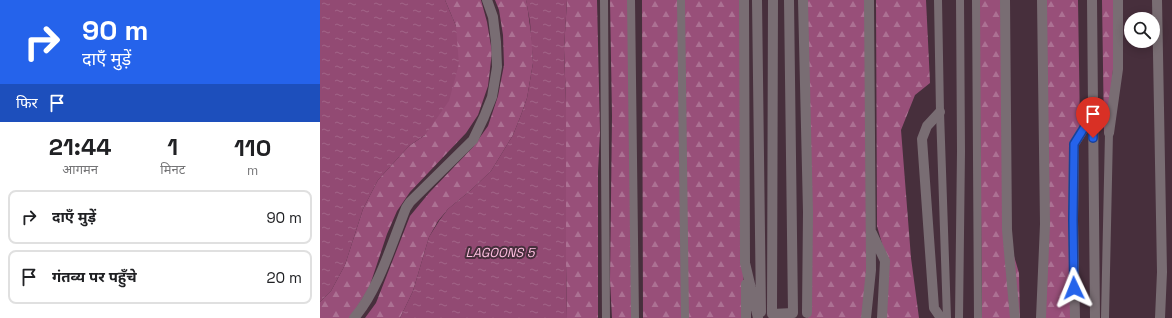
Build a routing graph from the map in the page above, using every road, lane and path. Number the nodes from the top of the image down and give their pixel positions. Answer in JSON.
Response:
{"nodes":[{"id":1,"x":487,"y":0,"type":"edge"},
{"id":2,"x":604,"y":0,"type":"edge"},
{"id":3,"x":631,"y":0,"type":"edge"},
{"id":4,"x":681,"y":0,"type":"edge"},
{"id":5,"x":744,"y":0,"type":"edge"},
{"id":6,"x":757,"y":0,"type":"edge"},
{"id":7,"x":773,"y":0,"type":"edge"},
{"id":8,"x":789,"y":0,"type":"edge"},
{"id":9,"x":803,"y":0,"type":"edge"},
{"id":10,"x":869,"y":0,"type":"edge"},
{"id":11,"x":938,"y":0,"type":"edge"},
{"id":12,"x":960,"y":0,"type":"edge"},
{"id":13,"x":976,"y":0,"type":"edge"},
{"id":14,"x":1005,"y":0,"type":"edge"},
{"id":15,"x":1042,"y":0,"type":"edge"},
{"id":16,"x":1092,"y":0,"type":"edge"},
{"id":17,"x":1118,"y":0,"type":"edge"},
{"id":18,"x":1157,"y":0,"type":"edge"},
{"id":19,"x":1093,"y":108,"type":"junction"},
{"id":20,"x":940,"y":112,"type":"junction"},
{"id":21,"x":1109,"y":133,"type":"joint"},
{"id":22,"x":870,"y":230,"type":"junction"},
{"id":23,"x":745,"y":263,"type":"junction"},
{"id":24,"x":806,"y":315,"type":"edge"},
{"id":25,"x":772,"y":316,"type":"edge"},
{"id":26,"x":792,"y":316,"type":"edge"},
{"id":27,"x":760,"y":317,"type":"edge"},
{"id":28,"x":354,"y":318,"type":"edge"},
{"id":29,"x":606,"y":318,"type":"edge"},
{"id":30,"x":635,"y":318,"type":"edge"},
{"id":31,"x":685,"y":318,"type":"edge"},
{"id":32,"x":746,"y":318,"type":"edge"},
{"id":33,"x":866,"y":318,"type":"edge"},
{"id":34,"x":882,"y":318,"type":"edge"},
{"id":35,"x":941,"y":318,"type":"edge"},
{"id":36,"x":947,"y":318,"type":"edge"},
{"id":37,"x":959,"y":318,"type":"edge"},
{"id":38,"x":978,"y":318,"type":"edge"},
{"id":39,"x":1015,"y":318,"type":"edge"},
{"id":40,"x":1041,"y":318,"type":"edge"},
{"id":41,"x":1075,"y":318,"type":"edge"},
{"id":42,"x":1094,"y":318,"type":"edge"},
{"id":43,"x":1105,"y":318,"type":"edge"},
{"id":44,"x":1160,"y":318,"type":"edge"}],
"edges":[{"from":1,"to":28,"type":"street"},
{"from":2,"to":29,"type":"lane"},
{"from":3,"to":30,"type":"lane"},
{"from":4,"to":31,"type":"lane"},
{"from":5,"to":23,"type":"street"},
{"from":6,"to":27,"type":"street"},
{"from":7,"to":25,"type":"street"},
{"from":8,"to":26,"type":"street"},
{"from":9,"to":24,"type":"street"},
{"from":10,"to":22,"type":"street"},
{"from":11,"to":20,"type":"lane"},
{"from":12,"to":37,"type":"lane"},
{"from":13,"to":38,"type":"lane"},
{"from":14,"to":39,"type":"street"},
{"from":15,"to":40,"type":"street"},
{"from":16,"to":19,"type":"street"},
{"from":17,"to":21,"type":"street"},
{"from":18,"to":44,"type":"street"},
{"from":19,"to":41,"type":"street"},
{"from":19,"to":42,"type":"street"},
{"from":20,"to":35,"type":"street"},
{"from":20,"to":36,"type":"lane"},
{"from":21,"to":43,"type":"lane"},
{"from":22,"to":33,"type":"street"},
{"from":22,"to":34,"type":"street"},
{"from":23,"to":27,"type":"street"},
{"from":23,"to":32,"type":"street"},
{"from":24,"to":26,"type":"street"},
{"from":25,"to":26,"type":"street"},
{"from":25,"to":27,"type":"street"}]}
